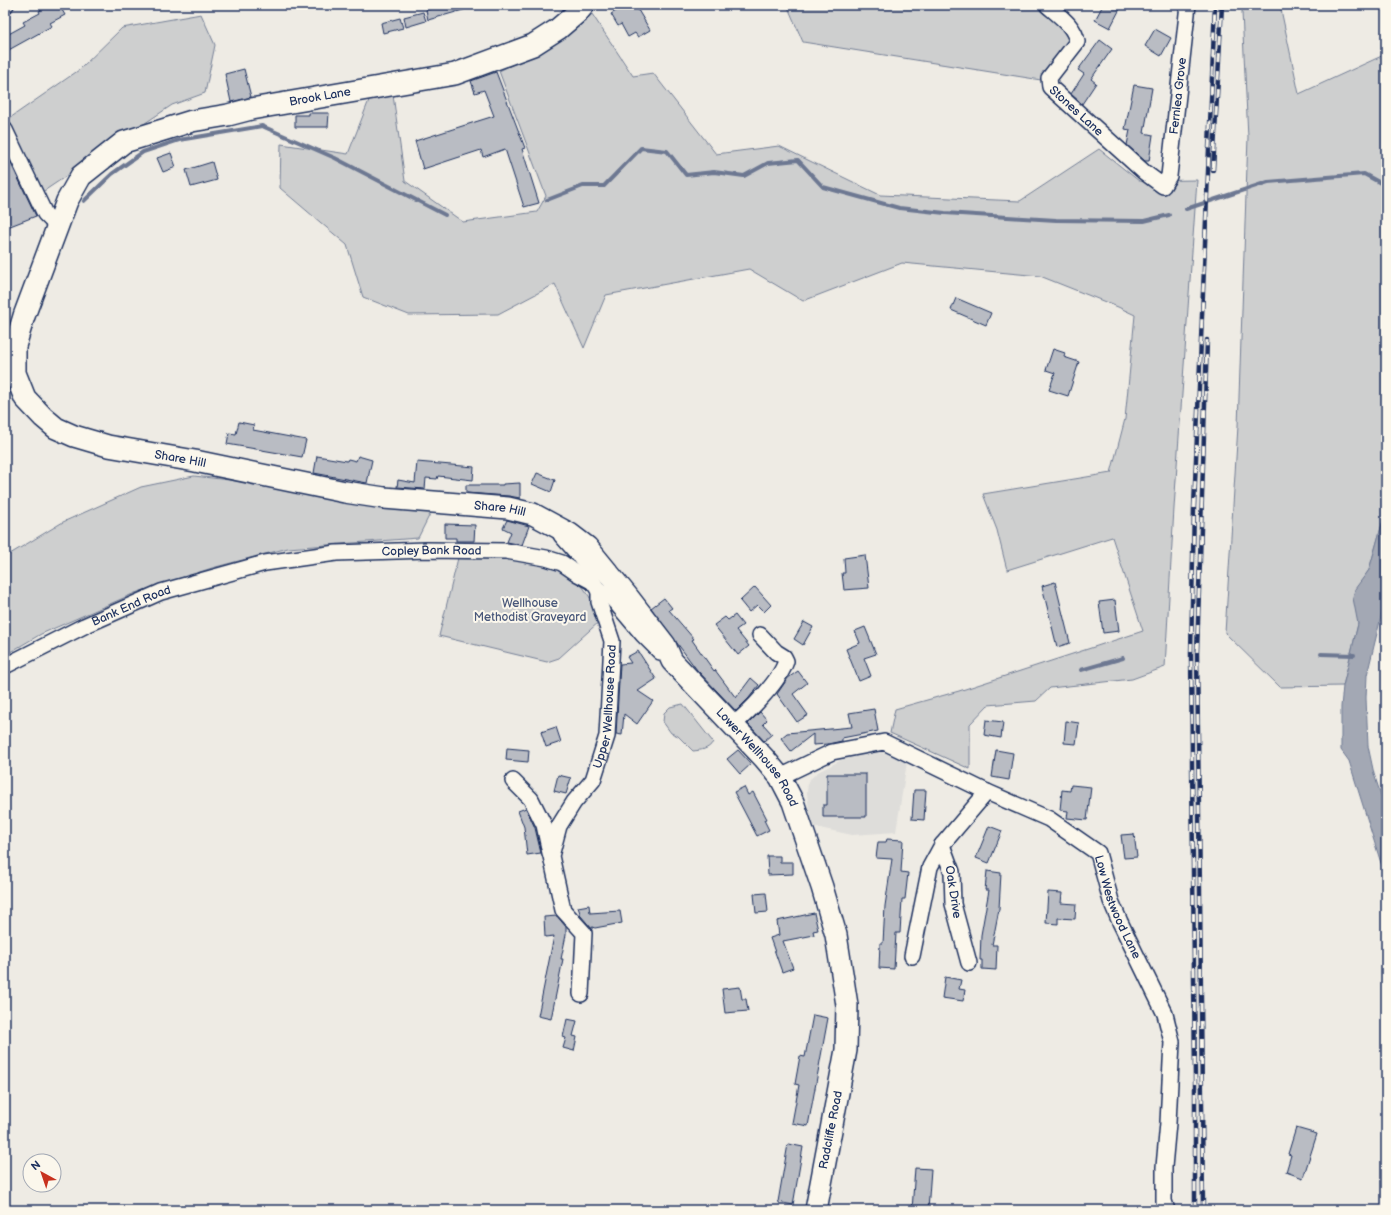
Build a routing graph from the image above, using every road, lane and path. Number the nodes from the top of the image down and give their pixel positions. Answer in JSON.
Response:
{"nodes":[{"id":1,"x":584,"y":5,"type":"edge"},
{"id":2,"x":1047,"y":5,"type":"edge"},
{"id":3,"x":1188,"y":5,"type":"edge"},
{"id":4,"x":5,"y":130,"type":"edge"},
{"id":5,"x":1163,"y":186,"type":"joint"},
{"id":6,"x":67,"y":201,"type":"joint"},
{"id":7,"x":58,"y":227,"type":"junction"},
{"id":8,"x":552,"y":525,"type":"junction"},
{"id":9,"x":265,"y":563,"type":"joint"},
{"id":10,"x":596,"y":587,"type":"junction"},
{"id":11,"x":760,"y":635,"type":"dead end"},
{"id":12,"x":672,"y":661,"type":"junction"},
{"id":13,"x":5,"y":666,"type":"edge"},
{"id":14,"x":733,"y":725,"type":"junction"},
{"id":15,"x":780,"y":777,"type":"junction"},
{"id":16,"x":513,"y":781,"type":"dead end"},
{"id":17,"x":987,"y":792,"type":"junction"},
{"id":18,"x":942,"y":845,"type":"junction"},
{"id":19,"x":551,"y":856,"type":"junction"},
{"id":20,"x":912,"y":956,"type":"dead end"},
{"id":21,"x":969,"y":964,"type":"dead end"},
{"id":22,"x":581,"y":994,"type":"dead end"},
{"id":23,"x":846,"y":1050,"type":"joint"},
{"id":24,"x":816,"y":1210,"type":"edge"},
{"id":25,"x":1166,"y":1210,"type":"edge"}],
"edges":[{"from":1,"to":6,"type":"street","name":"Brook Lane"},
{"from":2,"to":5,"type":"street","name":"Stones Lane"},
{"from":3,"to":5,"type":"street","name":"Fernlea Grove"},
{"from":4,"to":7,"type":"street"},
{"from":6,"to":7,"type":"street","name":"Share Hill"},
{"from":7,"to":8,"type":"street","name":"Share Hill"},
{"from":8,"to":10,"type":"street"},
{"from":8,"to":12,"type":"street","name":"Lower Wellhouse Road"},
{"from":9,"to":10,"type":"street","name":"Copley Bank Road"},
{"from":9,"to":13,"type":"street","name":"Bank End Road"},
{"from":10,"to":12,"type":"street","name":"Copley Bank Road"},
{"from":10,"to":19,"type":"street","name":"Upper Wellhouse Road"},
{"from":11,"to":14,"type":"street"},
{"from":12,"to":14,"type":"street","name":"Lower Wellhouse Road"},
{"from":14,"to":15,"type":"street","name":"Lower Wellhouse Road"},
{"from":15,"to":17,"type":"street","name":"Low Westwood Lane"},
{"from":15,"to":23,"type":"street","name":"Lower Wellhouse Road"},
{"from":16,"to":19,"type":"street"},
{"from":17,"to":18,"type":"street","name":"Oak Drive"},
{"from":17,"to":25,"type":"street","name":"Low Westwood Lane"},
{"from":18,"to":20,"type":"street","name":"Oak Drive"},
{"from":18,"to":21,"type":"street","name":"Oak Drive"},
{"from":19,"to":22,"type":"street","name":"Upper Wellhouse Road"},
{"from":23,"to":24,"type":"street","name":"Radcliffe Road"}]}
